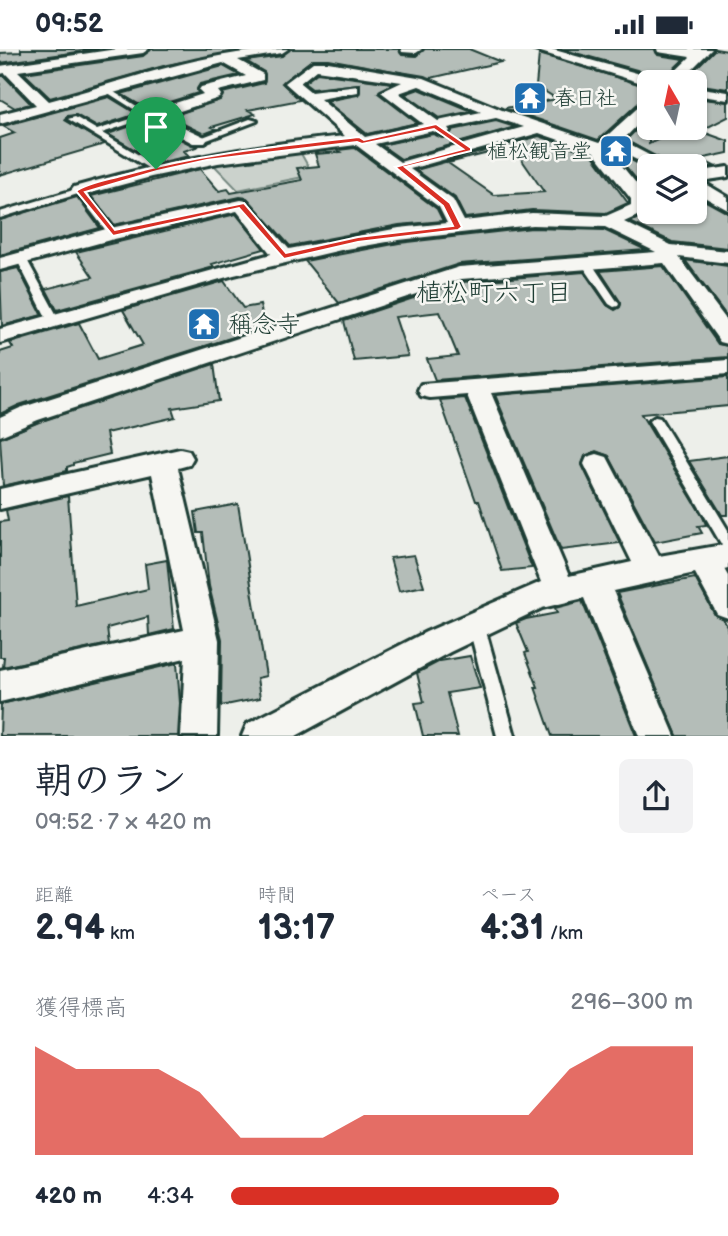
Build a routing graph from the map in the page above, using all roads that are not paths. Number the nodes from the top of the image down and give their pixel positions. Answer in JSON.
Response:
{"nodes":[{"id":1,"x":143,"y":49,"type":"edge"},
{"id":2,"x":203,"y":49,"type":"edge"},
{"id":3,"x":407,"y":49,"type":"edge"},
{"id":4,"x":416,"y":49,"type":"edge"},
{"id":5,"x":537,"y":49,"type":"edge"},
{"id":6,"x":663,"y":49,"type":"edge"},
{"id":7,"x":703,"y":52,"type":"edge"},
{"id":8,"x":73,"y":54,"type":"edge"},
{"id":9,"x":287,"y":55,"type":"edge"},
{"id":10,"x":224,"y":59,"type":"junction"},
{"id":11,"x":326,"y":63,"type":"junction"},
{"id":12,"x":265,"y":68,"type":"dead end"},
{"id":13,"x":4,"y":70,"type":"edge"},
{"id":14,"x":246,"y":70,"type":"junction"},
{"id":15,"x":684,"y":70,"type":"edge"},
{"id":16,"x":637,"y":77,"type":"edge"},
{"id":17,"x":419,"y":81,"type":"junction"},
{"id":18,"x":353,"y":89,"type":"dead end"},
{"id":19,"x":107,"y":90,"type":"junction"},
{"id":20,"x":707,"y":92,"type":"edge"},
{"id":21,"x":728,"y":96,"type":"edge"},
{"id":22,"x":309,"y":97,"type":"junction"},
{"id":23,"x":46,"y":107,"type":"junction"},
{"id":24,"x":497,"y":113,"type":"junction"},
{"id":25,"x":149,"y":116,"type":"junction"},
{"id":26,"x":637,"y":116,"type":"edge"},
{"id":27,"x":0,"y":119,"type":"edge"},
{"id":28,"x":72,"y":119,"type":"dead end"},
{"id":29,"x":253,"y":121,"type":"dead end"},
{"id":30,"x":436,"y":126,"type":"junction"},
{"id":31,"x":538,"y":128,"type":"junction"},
{"id":32,"x":96,"y":133,"type":"junction"},
{"id":33,"x":199,"y":140,"type":"joint"},
{"id":34,"x":361,"y":141,"type":"junction"},
{"id":35,"x":606,"y":146,"type":"junction"},
{"id":36,"x":469,"y":149,"type":"junction"},
{"id":37,"x":637,"y":157,"type":"edge"},
{"id":38,"x":399,"y":167,"type":"junction"},
{"id":39,"x":156,"y":169,"type":"junction"},
{"id":40,"x":728,"y":172,"type":"edge"},
{"id":41,"x":707,"y":175,"type":"edge"},
{"id":42,"x":80,"y":191,"type":"junction"},
{"id":43,"x":707,"y":192,"type":"edge"},
{"id":44,"x":728,"y":205,"type":"edge"},
{"id":45,"x":0,"y":215,"type":"edge"},
{"id":46,"x":609,"y":222,"type":"junction"},
{"id":47,"x":458,"y":227,"type":"junction"},
{"id":48,"x":113,"y":234,"type":"junction"},
{"id":49,"x":284,"y":256,"type":"junction"},
{"id":50,"x":728,"y":257,"type":"edge"},
{"id":51,"x":21,"y":258,"type":"junction"},
{"id":52,"x":671,"y":258,"type":"junction"},
{"id":53,"x":0,"y":264,"type":"edge"},
{"id":54,"x":586,"y":264,"type":"junction"},
{"id":55,"x":728,"y":273,"type":"edge"},
{"id":56,"x":614,"y":305,"type":"dead end"},
{"id":57,"x":54,"y":321,"type":"junction"},
{"id":58,"x":0,"y":336,"type":"edge"},
{"id":59,"x":728,"y":337,"type":"edge"},
{"id":60,"x":728,"y":367,"type":"edge"},
{"id":61,"x":476,"y":387,"type":"junction"},
{"id":62,"x":430,"y":390,"type":"dead end"},
{"id":63,"x":655,"y":421,"type":"dead end"},
{"id":64,"x":0,"y":427,"type":"edge"},
{"id":65,"x":597,"y":464,"type":"dead end"},
{"id":66,"x":0,"y":499,"type":"edge"},
{"id":67,"x":720,"y":553,"type":"edge"},
{"id":68,"x":651,"y":570,"type":"junction"},
{"id":69,"x":594,"y":583,"type":"junction"},
{"id":70,"x":560,"y":590,"type":"junction"},
{"id":71,"x":728,"y":605,"type":"edge"},
{"id":72,"x":475,"y":624,"type":"junction"},
{"id":73,"x":203,"y":640,"type":"junction"},
{"id":74,"x":0,"y":686,"type":"edge"},
{"id":75,"x":199,"y":736,"type":"edge"},
{"id":76,"x":260,"y":736,"type":"edge"},
{"id":77,"x":506,"y":736,"type":"edge"},
{"id":78,"x":657,"y":736,"type":"edge"}],
"edges":[{"from":1,"to":8,"type":"street"},
{"from":2,"to":10,"type":"street"},
{"from":3,"to":4,"type":"street"},
{"from":5,"to":16,"type":"street"},
{"from":6,"to":7,"type":"street"},
{"from":7,"to":15,"type":"street"},
{"from":8,"to":13,"type":"street"},
{"from":9,"to":10,"type":"street"},
{"from":9,"to":11,"type":"street"},
{"from":10,"to":14,"type":"street"},
{"from":10,"to":19,"type":"street"},
{"from":11,"to":17,"type":"street"},
{"from":11,"to":22,"type":"street"},
{"from":12,"to":14,"type":"street"},
{"from":13,"to":23,"type":"street"},
{"from":14,"to":25,"type":"street"},
{"from":17,"to":24,"type":"street"},
{"from":17,"to":30,"type":"street"},
{"from":18,"to":22,"type":"street"},
{"from":19,"to":23,"type":"street"},
{"from":19,"to":25,"type":"lane"},
{"from":20,"to":21,"type":"street"},
{"from":22,"to":34,"type":"street"},
{"from":23,"to":27,"type":"street"},
{"from":24,"to":30,"type":"street"},
{"from":24,"to":31,"type":"street"},
{"from":25,"to":32,"type":"lane"},
{"from":25,"to":33,"type":"street"},
{"from":26,"to":35,"type":"street"},
{"from":28,"to":32,"type":"lane"},
{"from":29,"to":33,"type":"lane"},
{"from":30,"to":34,"type":"street"},
{"from":30,"to":36,"type":"street"},
{"from":31,"to":35,"type":"street"},
{"from":31,"to":36,"type":"street"},
{"from":32,"to":39,"type":"lane"},
{"from":34,"to":38,"type":"street"},
{"from":34,"to":39,"type":"street"},
{"from":35,"to":37,"type":"street"},
{"from":35,"to":46,"type":"street"},
{"from":36,"to":38,"type":"street"},
{"from":38,"to":47,"type":"street"},
{"from":39,"to":42,"type":"street"},
{"from":40,"to":41,"type":"street"},
{"from":42,"to":45,"type":"lane"},
{"from":42,"to":48,"type":"lane"},
{"from":43,"to":44,"type":"street"},
{"from":46,"to":47,"type":"street"},
{"from":46,"to":52,"type":"street"},
{"from":47,"to":49,"type":"street"},
{"from":48,"to":49,"type":"street"},
{"from":48,"to":51,"type":"street"},
{"from":49,"to":57,"type":"street"},
{"from":50,"to":52,"type":"street"},
{"from":51,"to":53,"type":"street"},
{"from":51,"to":57,"type":"lane"},
{"from":52,"to":54,"type":"street"},
{"from":52,"to":55,"type":"street"},
{"from":52,"to":59,"type":"street"},
{"from":54,"to":56,"type":"lane"},
{"from":54,"to":64,"type":"street"},
{"from":57,"to":58,"type":"street"},
{"from":60,"to":61,"type":"street"},
{"from":61,"to":62,"type":"street"},
{"from":61,"to":70,"type":"street"},
{"from":63,"to":67,"type":"lane"},
{"from":65,"to":68,"type":"street"},
{"from":66,"to":73,"type":"street"},
{"from":67,"to":68,"type":"street"},
{"from":67,"to":71,"type":"street"},
{"from":68,"to":69,"type":"street"},
{"from":69,"to":70,"type":"street"},
{"from":69,"to":78,"type":"street"},
{"from":70,"to":72,"type":"street"},
{"from":72,"to":76,"type":"street"},
{"from":72,"to":77,"type":"lane"},
{"from":73,"to":74,"type":"street"},
{"from":73,"to":75,"type":"street"}]}
